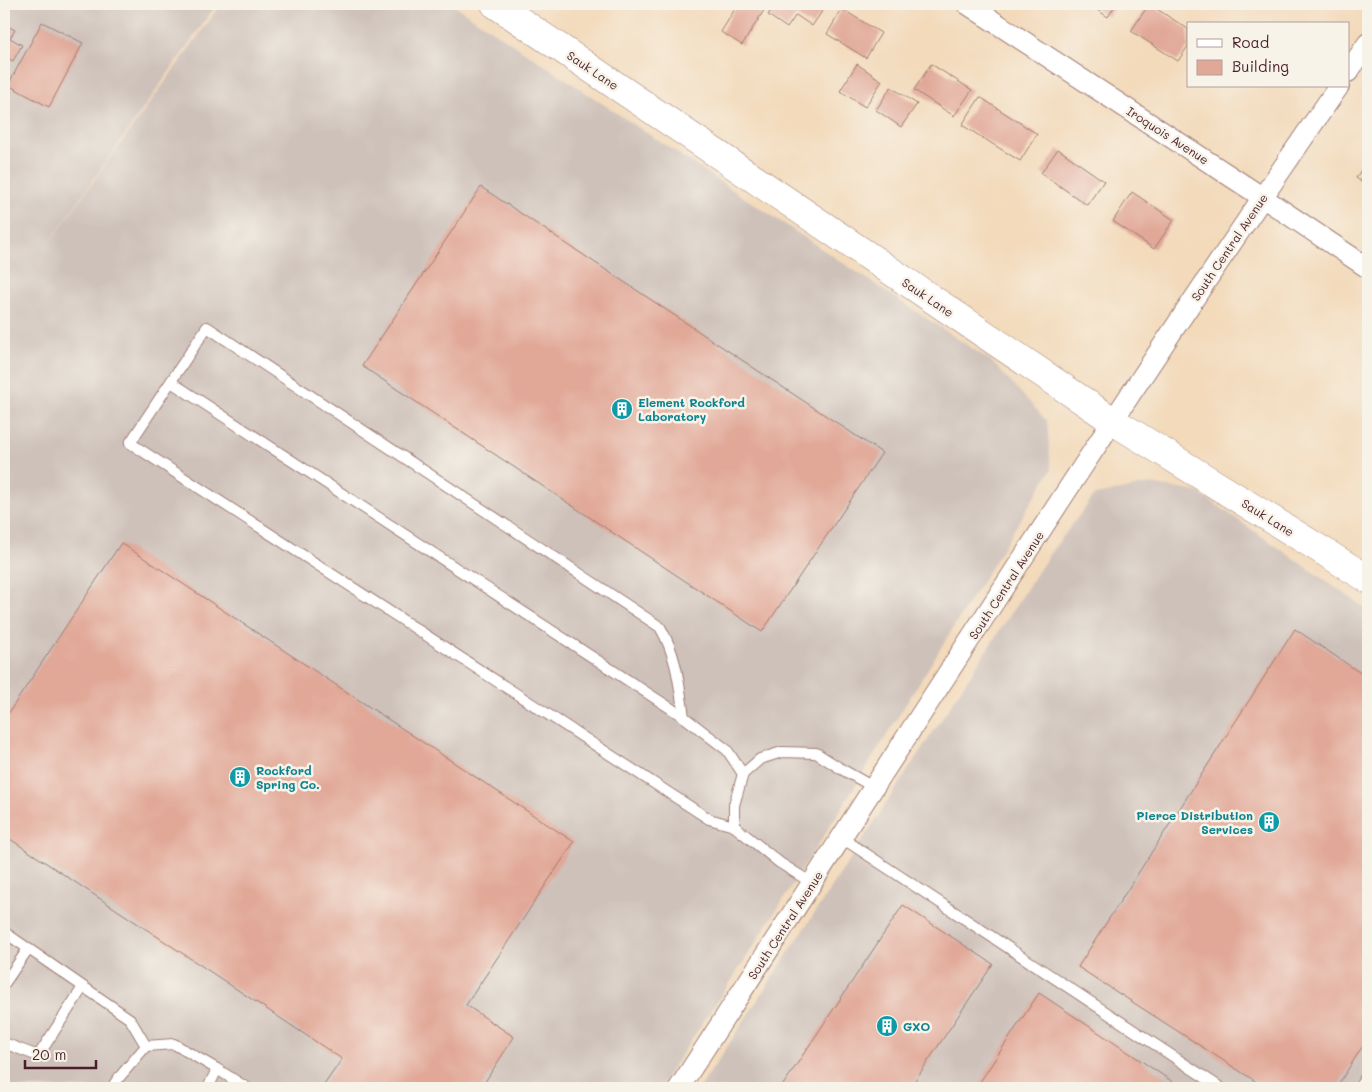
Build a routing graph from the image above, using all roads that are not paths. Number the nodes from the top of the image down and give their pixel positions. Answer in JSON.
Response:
{"nodes":[{"id":1,"x":495,"y":4,"type":"edge"},
{"id":2,"x":967,"y":4,"type":"edge"},
{"id":3,"x":1368,"y":44,"type":"edge"},
{"id":4,"x":1350,"y":69,"type":"edge"},
{"id":5,"x":1338,"y":88,"type":"edge"},
{"id":6,"x":1262,"y":197,"type":"junction"},
{"id":7,"x":1368,"y":268,"type":"edge"},
{"id":8,"x":171,"y":382,"type":"junction"},
{"id":9,"x":1113,"y":421,"type":"junction"},
{"id":10,"x":1368,"y":579,"type":"edge"},
{"id":11,"x":684,"y":717,"type":"junction"},
{"id":12,"x":743,"y":774,"type":"junction"},
{"id":13,"x":875,"y":788,"type":"junction"},
{"id":14,"x":734,"y":826,"type":"junction"},
{"id":15,"x":842,"y":838,"type":"junction"},
{"id":16,"x":812,"y":883,"type":"junction"},
{"id":17,"x":4,"y":932,"type":"edge"},
{"id":18,"x":28,"y":949,"type":"junction"},
{"id":19,"x":4,"y":984,"type":"edge"},
{"id":20,"x":83,"y":987,"type":"junction"},
{"id":21,"x":4,"y":1043,"type":"edge"},
{"id":22,"x":146,"y":1046,"type":"junction"},
{"id":23,"x":217,"y":1069,"type":"junction"},
{"id":24,"x":1368,"y":1074,"type":"edge"},
{"id":25,"x":112,"y":1088,"type":"edge"},
{"id":26,"x":208,"y":1088,"type":"edge"},
{"id":27,"x":247,"y":1088,"type":"edge"},
{"id":28,"x":679,"y":1088,"type":"edge"},
{"id":29,"x":1222,"y":1088,"type":"edge"},
{"id":30,"x":1359,"y":1088,"type":"edge"}],
"edges":[{"from":1,"to":9,"type":"street","name":"Sauk Lane"},
{"from":2,"to":6,"type":"street","name":"Iroquois Avenue"},
{"from":3,"to":4,"type":"street"},
{"from":5,"to":6,"type":"street","name":"South Central Avenue"},
{"from":6,"to":7,"type":"street","name":"Iroquois Avenue"},
{"from":6,"to":9,"type":"street","name":"South Central Avenue"},
{"from":8,"to":11,"type":"lane"},
{"from":8,"to":11,"type":"lane"},
{"from":8,"to":14,"type":"lane"},
{"from":9,"to":10,"type":"street","name":"Sauk Lane"},
{"from":9,"to":13,"type":"street","name":"South Central Avenue"},
{"from":11,"to":12,"type":"lane"},
{"from":12,"to":13,"type":"lane"},
{"from":12,"to":14,"type":"lane"},
{"from":13,"to":15,"type":"street","name":"South Central Avenue"},
{"from":14,"to":16,"type":"lane"},
{"from":15,"to":16,"type":"street","name":"South Central Avenue"},
{"from":15,"to":29,"type":"lane"},
{"from":16,"to":28,"type":"street","name":"South Central Avenue"},
{"from":17,"to":18,"type":"lane"},
{"from":18,"to":19,"type":"lane"},
{"from":18,"to":20,"type":"lane"},
{"from":20,"to":21,"type":"lane"},
{"from":20,"to":22,"type":"lane"},
{"from":22,"to":23,"type":"lane"},
{"from":22,"to":25,"type":"lane"},
{"from":23,"to":26,"type":"lane"},
{"from":23,"to":27,"type":"lane"},
{"from":24,"to":30,"type":"lane"}]}
